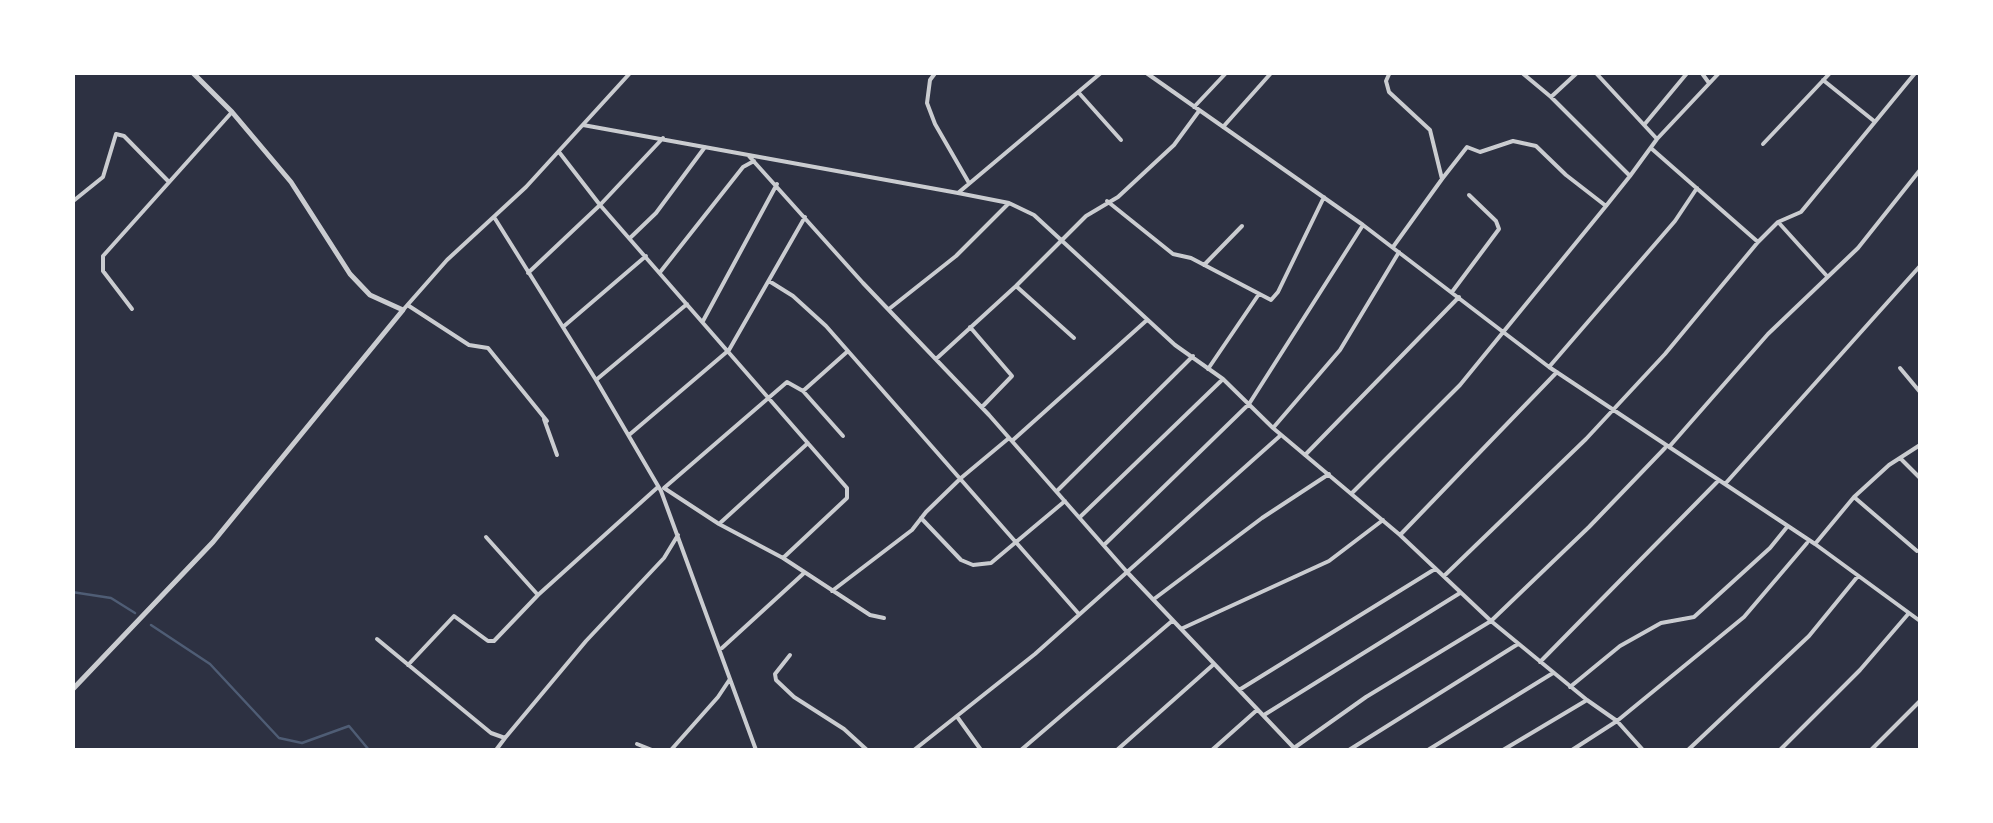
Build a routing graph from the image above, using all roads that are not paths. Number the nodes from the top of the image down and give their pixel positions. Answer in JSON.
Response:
{"nodes":[{"id":1,"x":192,"y":72,"type":"edge"},
{"id":2,"x":631,"y":72,"type":"edge"},
{"id":3,"x":936,"y":72,"type":"edge"},
{"id":4,"x":1102,"y":72,"type":"edge"},
{"id":5,"x":1144,"y":72,"type":"edge"},
{"id":6,"x":1228,"y":72,"type":"edge"},
{"id":7,"x":1272,"y":72,"type":"edge"},
{"id":8,"x":1390,"y":72,"type":"edge"},
{"id":9,"x":1521,"y":72,"type":"edge"},
{"id":10,"x":1578,"y":72,"type":"edge"},
{"id":11,"x":1596,"y":72,"type":"edge"},
{"id":12,"x":1688,"y":72,"type":"edge"},
{"id":13,"x":1701,"y":72,"type":"edge"},
{"id":14,"x":1720,"y":72,"type":"edge"},
{"id":15,"x":1831,"y":72,"type":"edge"},
{"id":16,"x":1916,"y":72,"type":"edge"},
{"id":17,"x":1823,"y":80,"type":"junction"},
{"id":18,"x":1709,"y":83,"type":"junction"},
{"id":19,"x":1079,"y":93,"type":"junction"},
{"id":20,"x":1552,"y":98,"type":"junction"},
{"id":21,"x":1196,"y":109,"type":"junction"},
{"id":22,"x":232,"y":112,"type":"junction"},
{"id":23,"x":1875,"y":122,"type":"junction"},
{"id":24,"x":583,"y":125,"type":"junction"},
{"id":25,"x":1644,"y":126,"type":"junction"},
{"id":26,"x":1223,"y":127,"type":"junction"},
{"id":27,"x":663,"y":138,"type":"junction"},
{"id":28,"x":1657,"y":139,"type":"junction"},
{"id":29,"x":1121,"y":140,"type":"dead end"},
{"id":30,"x":1762,"y":144,"type":"dead end"},
{"id":31,"x":705,"y":146,"type":"junction"},
{"id":32,"x":1652,"y":149,"type":"junction"},
{"id":33,"x":560,"y":152,"type":"junction"},
{"id":34,"x":748,"y":156,"type":"junction"},
{"id":35,"x":754,"y":161,"type":"junction"},
{"id":36,"x":1920,"y":170,"type":"edge"},
{"id":37,"x":1630,"y":176,"type":"junction"},
{"id":38,"x":1442,"y":179,"type":"junction"},
{"id":39,"x":169,"y":182,"type":"junction"},
{"id":40,"x":969,"y":183,"type":"junction"},
{"id":41,"x":777,"y":184,"type":"junction"},
{"id":42,"x":1698,"y":188,"type":"junction"},
{"id":43,"x":958,"y":193,"type":"junction"},
{"id":44,"x":1470,"y":194,"type":"dead end"},
{"id":45,"x":1324,"y":197,"type":"junction"},
{"id":46,"x":1107,"y":201,"type":"junction"},
{"id":47,"x":72,"y":202,"type":"edge"},
{"id":48,"x":1009,"y":203,"type":"junction"},
{"id":49,"x":600,"y":205,"type":"junction"},
{"id":50,"x":1606,"y":206,"type":"junction"},
{"id":51,"x":494,"y":217,"type":"junction"},
{"id":52,"x":805,"y":217,"type":"junction"},
{"id":53,"x":1778,"y":222,"type":"junction"},
{"id":54,"x":1363,"y":225,"type":"junction"},
{"id":55,"x":1242,"y":226,"type":"dead end"},
{"id":56,"x":630,"y":238,"type":"junction"},
{"id":57,"x":1062,"y":239,"type":"junction"},
{"id":58,"x":1758,"y":242,"type":"junction"},
{"id":59,"x":1393,"y":247,"type":"junction"},
{"id":60,"x":1399,"y":252,"type":"junction"},
{"id":61,"x":646,"y":256,"type":"junction"},
{"id":62,"x":1204,"y":265,"type":"junction"},
{"id":63,"x":1920,"y":266,"type":"edge"},
{"id":64,"x":660,"y":271,"type":"junction"},
{"id":65,"x":528,"y":272,"type":"junction"},
{"id":66,"x":1826,"y":275,"type":"junction"},
{"id":67,"x":769,"y":280,"type":"junction"},
{"id":68,"x":1016,"y":286,"type":"junction"},
{"id":69,"x":1452,"y":292,"type":"junction"},
{"id":70,"x":1258,"y":294,"type":"junction"},
{"id":71,"x":1459,"y":297,"type":"junction"},
{"id":72,"x":687,"y":304,"type":"junction"},
{"id":73,"x":405,"y":308,"type":"junction"},
{"id":74,"x":132,"y":310,"type":"dead end"},
{"id":75,"x":888,"y":310,"type":"junction"},
{"id":76,"x":1147,"y":320,"type":"junction"},
{"id":77,"x":703,"y":321,"type":"junction"},
{"id":78,"x":563,"y":328,"type":"junction"},
{"id":79,"x":970,"y":328,"type":"junction"},
{"id":80,"x":1503,"y":330,"type":"junction"},
{"id":81,"x":1074,"y":338,"type":"dead end"},
{"id":82,"x":729,"y":350,"type":"junction"},
{"id":83,"x":848,"y":351,"type":"junction"},
{"id":84,"x":1193,"y":356,"type":"junction"},
{"id":85,"x":936,"y":358,"type":"junction"},
{"id":86,"x":1548,"y":367,"type":"junction"},
{"id":87,"x":1208,"y":368,"type":"junction"},
{"id":88,"x":1900,"y":368,"type":"dead end"},
{"id":89,"x":1557,"y":372,"type":"junction"},
{"id":90,"x":1223,"y":379,"type":"junction"},
{"id":91,"x":596,"y":380,"type":"junction"},
{"id":92,"x":803,"y":391,"type":"junction"},
{"id":93,"x":1920,"y":392,"type":"edge"},
{"id":94,"x":768,"y":397,"type":"junction"},
{"id":95,"x":1249,"y":404,"type":"junction"},
{"id":96,"x":982,"y":408,"type":"junction"},
{"id":97,"x":1610,"y":409,"type":"junction"},
{"id":98,"x":1273,"y":428,"type":"junction"},
{"id":99,"x":1281,"y":434,"type":"junction"},
{"id":100,"x":629,"y":435,"type":"junction"},
{"id":101,"x":843,"y":436,"type":"dead end"},
{"id":102,"x":1011,"y":439,"type":"junction"},
{"id":103,"x":808,"y":443,"type":"junction"},
{"id":104,"x":1920,"y":446,"type":"edge"},
{"id":105,"x":1667,"y":447,"type":"junction"},
{"id":106,"x":558,"y":455,"type":"dead end"},
{"id":107,"x":1305,"y":455,"type":"junction"},
{"id":108,"x":1902,"y":460,"type":"junction"},
{"id":109,"x":1330,"y":474,"type":"junction"},
{"id":110,"x":961,"y":478,"type":"junction"},
{"id":111,"x":1920,"y":478,"type":"edge"},
{"id":112,"x":1718,"y":481,"type":"junction"},
{"id":113,"x":1725,"y":484,"type":"junction"},
{"id":114,"x":661,"y":489,"type":"junction"},
{"id":115,"x":1057,"y":492,"type":"junction"},
{"id":116,"x":1352,"y":493,"type":"junction"},
{"id":117,"x":1854,"y":497,"type":"junction"},
{"id":118,"x":1065,"y":500,"type":"junction"},
{"id":119,"x":1080,"y":517,"type":"junction"},
{"id":120,"x":921,"y":518,"type":"junction"},
{"id":121,"x":1383,"y":520,"type":"junction"},
{"id":122,"x":719,"y":524,"type":"junction"},
{"id":123,"x":1787,"y":527,"type":"junction"},
{"id":124,"x":678,"y":534,"type":"junction"},
{"id":125,"x":1400,"y":535,"type":"junction"},
{"id":126,"x":486,"y":537,"type":"dead end"},
{"id":127,"x":1015,"y":541,"type":"junction"},
{"id":128,"x":1808,"y":541,"type":"junction"},
{"id":129,"x":1815,"y":544,"type":"junction"},
{"id":130,"x":1104,"y":545,"type":"junction"},
{"id":131,"x":683,"y":546,"type":"junction"},
{"id":132,"x":672,"y":547,"type":"junction"},
{"id":133,"x":1916,"y":551,"type":"dead end"},
{"id":134,"x":783,"y":558,"type":"junction"},
{"id":135,"x":1435,"y":569,"type":"junction"},
{"id":136,"x":1127,"y":572,"type":"junction"},
{"id":137,"x":803,"y":574,"type":"junction"},
{"id":138,"x":1858,"y":576,"type":"junction"},
{"id":139,"x":1444,"y":577,"type":"junction"},
{"id":140,"x":832,"y":591,"type":"junction"},
{"id":141,"x":1460,"y":593,"type":"junction"},
{"id":142,"x":538,"y":596,"type":"junction"},
{"id":143,"x":1154,"y":599,"type":"junction"},
{"id":144,"x":1909,"y":613,"type":"junction"},
{"id":145,"x":1079,"y":615,"type":"junction"},
{"id":146,"x":884,"y":618,"type":"dead end"},
{"id":147,"x":1172,"y":620,"type":"junction"},
{"id":148,"x":1491,"y":620,"type":"junction"},
{"id":149,"x":1920,"y":621,"type":"edge"},
{"id":150,"x":1183,"y":628,"type":"junction"},
{"id":151,"x":377,"y":639,"type":"dead end"},
{"id":152,"x":1518,"y":644,"type":"junction"},
{"id":153,"x":721,"y":649,"type":"junction"},
{"id":154,"x":790,"y":654,"type":"dead end"},
{"id":155,"x":1540,"y":662,"type":"junction"},
{"id":156,"x":1214,"y":664,"type":"junction"},
{"id":157,"x":408,"y":665,"type":"junction"},
{"id":158,"x":1554,"y":673,"type":"junction"},
{"id":159,"x":730,"y":679,"type":"junction"},
{"id":160,"x":1570,"y":687,"type":"junction"},
{"id":161,"x":72,"y":690,"type":"edge"},
{"id":162,"x":1239,"y":690,"type":"junction"},
{"id":163,"x":1587,"y":700,"type":"junction"},
{"id":164,"x":1920,"y":701,"type":"edge"},
{"id":165,"x":1257,"y":710,"type":"junction"},
{"id":166,"x":1263,"y":716,"type":"junction"},
{"id":167,"x":958,"y":718,"type":"junction"},
{"id":168,"x":1618,"y":721,"type":"junction"},
{"id":169,"x":505,"y":738,"type":"junction"},
{"id":170,"x":924,"y":742,"type":"junction"},
{"id":171,"x":637,"y":744,"type":"dead end"},
{"id":172,"x":1295,"y":749,"type":"edge"},
{"id":173,"x":496,"y":750,"type":"edge"},
{"id":174,"x":652,"y":750,"type":"edge"},
{"id":175,"x":671,"y":750,"type":"edge"},
{"id":176,"x":756,"y":750,"type":"edge"},
{"id":177,"x":868,"y":750,"type":"edge"},
{"id":178,"x":914,"y":750,"type":"edge"},
{"id":179,"x":929,"y":750,"type":"edge"},
{"id":180,"x":982,"y":750,"type":"edge"},
{"id":181,"x":1020,"y":750,"type":"edge"},
{"id":182,"x":1118,"y":750,"type":"edge"},
{"id":183,"x":1212,"y":750,"type":"edge"},
{"id":184,"x":1348,"y":750,"type":"edge"},
{"id":185,"x":1428,"y":750,"type":"edge"},
{"id":186,"x":1502,"y":750,"type":"edge"},
{"id":187,"x":1572,"y":750,"type":"edge"},
{"id":188,"x":1643,"y":750,"type":"edge"},
{"id":189,"x":1688,"y":750,"type":"edge"},
{"id":190,"x":1780,"y":750,"type":"edge"},
{"id":191,"x":1871,"y":750,"type":"edge"}],
"edges":[{"from":1,"to":22,"type":"street"},
{"from":2,"to":24,"type":"street"},
{"from":3,"to":40,"type":"street"},
{"from":4,"to":19,"type":"street"},
{"from":5,"to":21,"type":"street"},
{"from":6,"to":21,"type":"street"},
{"from":7,"to":26,"type":"street"},
{"from":8,"to":38,"type":"street"},
{"from":9,"to":20,"type":"street"},
{"from":10,"to":20,"type":"street"},
{"from":11,"to":25,"type":"street"},
{"from":12,"to":25,"type":"street"},
{"from":13,"to":18,"type":"street"},
{"from":14,"to":18,"type":"street"},
{"from":15,"to":17,"type":"street"},
{"from":16,"to":23,"type":"street"},
{"from":17,"to":23,"type":"street"},
{"from":17,"to":30,"type":"street"},
{"from":18,"to":28,"type":"street"},
{"from":19,"to":29,"type":"street"},
{"from":19,"to":40,"type":"street"},
{"from":20,"to":37,"type":"street"},
{"from":21,"to":26,"type":"street"},
{"from":21,"to":46,"type":"street"},
{"from":22,"to":39,"type":"street"},
{"from":22,"to":73,"type":"street"},
{"from":23,"to":53,"type":"street"},
{"from":24,"to":27,"type":"street"},
{"from":24,"to":33,"type":"street"},
{"from":25,"to":28,"type":"street"},
{"from":26,"to":45,"type":"street"},
{"from":27,"to":31,"type":"street"},
{"from":27,"to":49,"type":"street"},
{"from":28,"to":32,"type":"street"},
{"from":31,"to":34,"type":"street"},
{"from":31,"to":56,"type":"street"},
{"from":32,"to":37,"type":"street"},
{"from":32,"to":42,"type":"street"},
{"from":33,"to":49,"type":"street"},
{"from":33,"to":51,"type":"street"},
{"from":34,"to":35,"type":"street"},
{"from":34,"to":43,"type":"street"},
{"from":35,"to":41,"type":"street"},
{"from":35,"to":64,"type":"street"},
{"from":36,"to":66,"type":"street"},
{"from":37,"to":50,"type":"street"},
{"from":38,"to":50,"type":"street"},
{"from":38,"to":59,"type":"street"},
{"from":39,"to":47,"type":"street"},
{"from":39,"to":74,"type":"street"},
{"from":40,"to":43,"type":"street"},
{"from":41,"to":52,"type":"street"},
{"from":41,"to":77,"type":"street"},
{"from":42,"to":58,"type":"street"},
{"from":42,"to":86,"type":"street"},
{"from":43,"to":48,"type":"street"},
{"from":44,"to":69,"type":"street"},
{"from":45,"to":54,"type":"street"},
{"from":45,"to":70,"type":"street"},
{"from":46,"to":57,"type":"street"},
{"from":46,"to":62,"type":"street"},
{"from":48,"to":57,"type":"street"},
{"from":48,"to":75,"type":"street"},
{"from":49,"to":56,"type":"street"},
{"from":49,"to":65,"type":"street"},
{"from":50,"to":80,"type":"street"},
{"from":51,"to":65,"type":"street"},
{"from":51,"to":73,"type":"street"},
{"from":52,"to":67,"type":"street"},
{"from":52,"to":75,"type":"street"},
{"from":53,"to":58,"type":"street"},
{"from":53,"to":66,"type":"street"},
{"from":54,"to":59,"type":"street"},
{"from":54,"to":95,"type":"street"},
{"from":55,"to":62,"type":"street"},
{"from":56,"to":61,"type":"street"},
{"from":57,"to":68,"type":"street"},
{"from":57,"to":76,"type":"street"},
{"from":58,"to":97,"type":"street"},
{"from":59,"to":60,"type":"street"},
{"from":60,"to":69,"type":"street"},
{"from":60,"to":98,"type":"street"},
{"from":61,"to":64,"type":"street"},
{"from":61,"to":78,"type":"street"},
{"from":62,"to":70,"type":"street"},
{"from":63,"to":113,"type":"street"},
{"from":64,"to":72,"type":"street"},
{"from":65,"to":78,"type":"street"},
{"from":66,"to":105,"type":"street"},
{"from":67,"to":82,"type":"street"},
{"from":67,"to":83,"type":"street"},
{"from":68,"to":79,"type":"street"},
{"from":68,"to":81,"type":"street"},
{"from":69,"to":71,"type":"street"},
{"from":70,"to":87,"type":"street"},
{"from":71,"to":80,"type":"street"},
{"from":71,"to":107,"type":"street"},
{"from":72,"to":77,"type":"street"},
{"from":72,"to":91,"type":"street"},
{"from":73,"to":106,"type":"street"},
{"from":73,"to":161,"type":"street"},
{"from":75,"to":85,"type":"street"},
{"from":76,"to":84,"type":"street"},
{"from":76,"to":102,"type":"street"},
{"from":77,"to":82,"type":"street"},
{"from":78,"to":91,"type":"street"},
{"from":79,"to":85,"type":"street"},
{"from":79,"to":96,"type":"street"},
{"from":80,"to":86,"type":"street"},
{"from":80,"to":116,"type":"street"},
{"from":82,"to":94,"type":"street"},
{"from":82,"to":100,"type":"street"},
{"from":83,"to":92,"type":"street"},
{"from":83,"to":110,"type":"street"},
{"from":84,"to":87,"type":"street"},
{"from":84,"to":115,"type":"street"},
{"from":85,"to":96,"type":"street"},
{"from":86,"to":89,"type":"street"},
{"from":87,"to":90,"type":"street"},
{"from":88,"to":93,"type":"street"},
{"from":89,"to":97,"type":"street"},
{"from":89,"to":125,"type":"street"},
{"from":90,"to":95,"type":"street"},
{"from":90,"to":119,"type":"street"},
{"from":91,"to":100,"type":"street"},
{"from":92,"to":94,"type":"street"},
{"from":92,"to":101,"type":"street"},
{"from":94,"to":103,"type":"street"},
{"from":94,"to":114,"type":"street"},
{"from":95,"to":98,"type":"street"},
{"from":95,"to":130,"type":"street"},
{"from":96,"to":102,"type":"street"},
{"from":97,"to":105,"type":"street"},
{"from":97,"to":139,"type":"street"},
{"from":98,"to":99,"type":"street"},
{"from":99,"to":107,"type":"street"},
{"from":99,"to":136,"type":"street"},
{"from":100,"to":114,"type":"street"},
{"from":102,"to":110,"type":"street"},
{"from":102,"to":115,"type":"street"},
{"from":103,"to":122,"type":"street"},
{"from":103,"to":134,"type":"street"},
{"from":104,"to":108,"type":"street"},
{"from":105,"to":112,"type":"street"},
{"from":105,"to":148,"type":"street"},
{"from":107,"to":109,"type":"street"},
{"from":108,"to":111,"type":"street"},
{"from":108,"to":117,"type":"street"},
{"from":109,"to":116,"type":"street"},
{"from":109,"to":143,"type":"street"},
{"from":110,"to":120,"type":"street"},
{"from":110,"to":127,"type":"street"},
{"from":112,"to":113,"type":"street"},
{"from":112,"to":155,"type":"street"},
{"from":113,"to":123,"type":"street"},
{"from":114,"to":122,"type":"street"},
{"from":114,"to":124,"type":"street"},
{"from":114,"to":142,"type":"street"},
{"from":115,"to":118,"type":"street"},
{"from":116,"to":121,"type":"street"},
{"from":117,"to":129,"type":"street"},
{"from":117,"to":133,"type":"street"},
{"from":118,"to":119,"type":"street"},
{"from":118,"to":127,"type":"street"},
{"from":119,"to":130,"type":"street"},
{"from":120,"to":127,"type":"street"},
{"from":120,"to":140,"type":"street"},
{"from":121,"to":125,"type":"street"},
{"from":121,"to":150,"type":"street"},
{"from":122,"to":134,"type":"street"},
{"from":123,"to":128,"type":"street"},
{"from":123,"to":160,"type":"street"},
{"from":124,"to":131,"type":"street"},
{"from":124,"to":132,"type":"street"},
{"from":125,"to":135,"type":"street"},
{"from":126,"to":142,"type":"street"},
{"from":127,"to":145,"type":"street"},
{"from":128,"to":129,"type":"street"},
{"from":128,"to":168,"type":"street"},
{"from":129,"to":138,"type":"street"},
{"from":130,"to":136,"type":"street"},
{"from":131,"to":132,"type":"street"},
{"from":131,"to":153,"type":"street"},
{"from":132,"to":169,"type":"street"},
{"from":134,"to":137,"type":"street"},
{"from":135,"to":139,"type":"street"},
{"from":135,"to":162,"type":"street"},
{"from":136,"to":143,"type":"street"},
{"from":136,"to":145,"type":"street"},
{"from":137,"to":140,"type":"street"},
{"from":137,"to":153,"type":"street"},
{"from":138,"to":144,"type":"street"},
{"from":138,"to":189,"type":"street"},
{"from":139,"to":141,"type":"street"},
{"from":140,"to":146,"type":"street"},
{"from":141,"to":148,"type":"street"},
{"from":141,"to":166,"type":"street"},
{"from":142,"to":157,"type":"street"},
{"from":143,"to":147,"type":"street"},
{"from":144,"to":149,"type":"street"},
{"from":144,"to":190,"type":"street"},
{"from":145,"to":167,"type":"street"},
{"from":147,"to":150,"type":"street"},
{"from":147,"to":181,"type":"street"},
{"from":148,"to":152,"type":"street"},
{"from":148,"to":172,"type":"street"},
{"from":150,"to":156,"type":"street"},
{"from":151,"to":157,"type":"street"},
{"from":152,"to":155,"type":"street"},
{"from":152,"to":184,"type":"street"},
{"from":153,"to":159,"type":"street"},
{"from":154,"to":177,"type":"street"},
{"from":155,"to":158,"type":"street"},
{"from":156,"to":162,"type":"street"},
{"from":156,"to":182,"type":"street"},
{"from":157,"to":169,"type":"street"},
{"from":158,"to":160,"type":"street"},
{"from":158,"to":185,"type":"street"},
{"from":159,"to":175,"type":"street"},
{"from":159,"to":176,"type":"street"},
{"from":160,"to":163,"type":"street"},
{"from":162,"to":165,"type":"street"},
{"from":163,"to":168,"type":"street"},
{"from":163,"to":186,"type":"street"},
{"from":164,"to":191,"type":"street"},
{"from":165,"to":166,"type":"street"},
{"from":165,"to":183,"type":"street"},
{"from":166,"to":172,"type":"street"},
{"from":167,"to":170,"type":"street"},
{"from":167,"to":180,"type":"street"},
{"from":168,"to":187,"type":"street"},
{"from":168,"to":188,"type":"street"},
{"from":169,"to":173,"type":"street"},
{"from":170,"to":178,"type":"street"},
{"from":170,"to":179,"type":"street"},
{"from":171,"to":174,"type":"street"}]}
